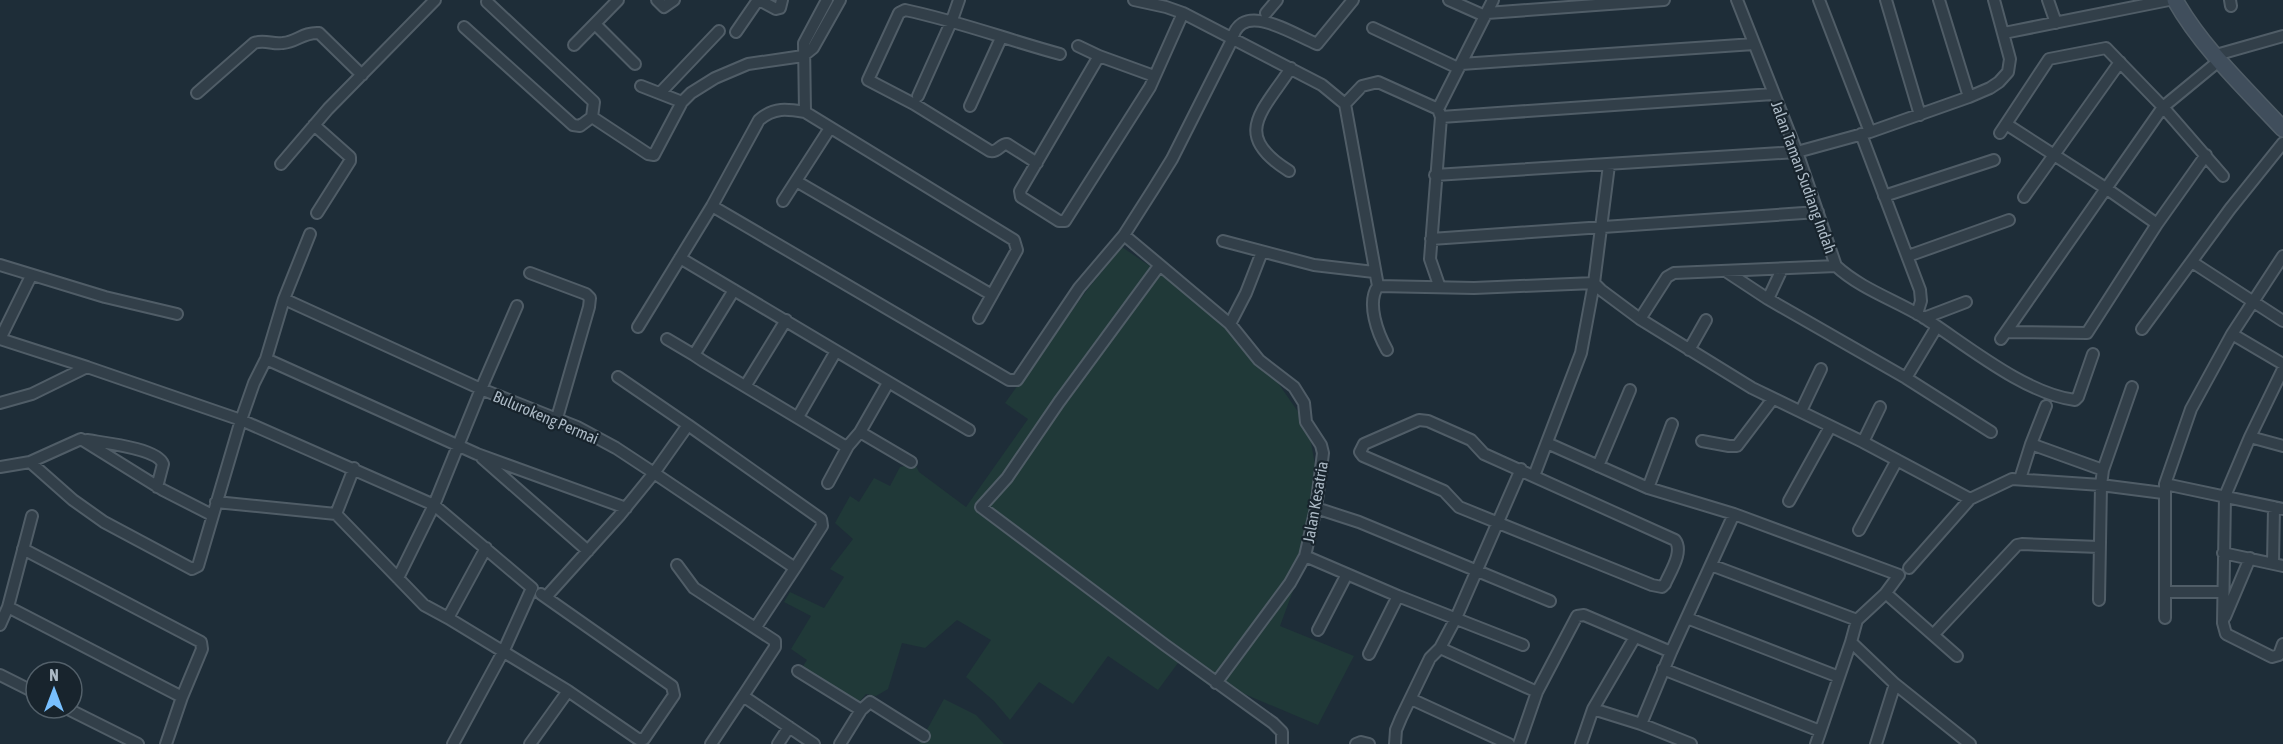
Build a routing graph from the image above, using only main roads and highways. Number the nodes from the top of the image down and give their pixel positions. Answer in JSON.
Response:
{"nodes":[{"id":1,"x":2175,"y":0,"type":"edge"},
{"id":2,"x":2283,"y":129,"type":"edge"}],
"edges":[{"from":1,"to":2,"type":"main road"}]}
